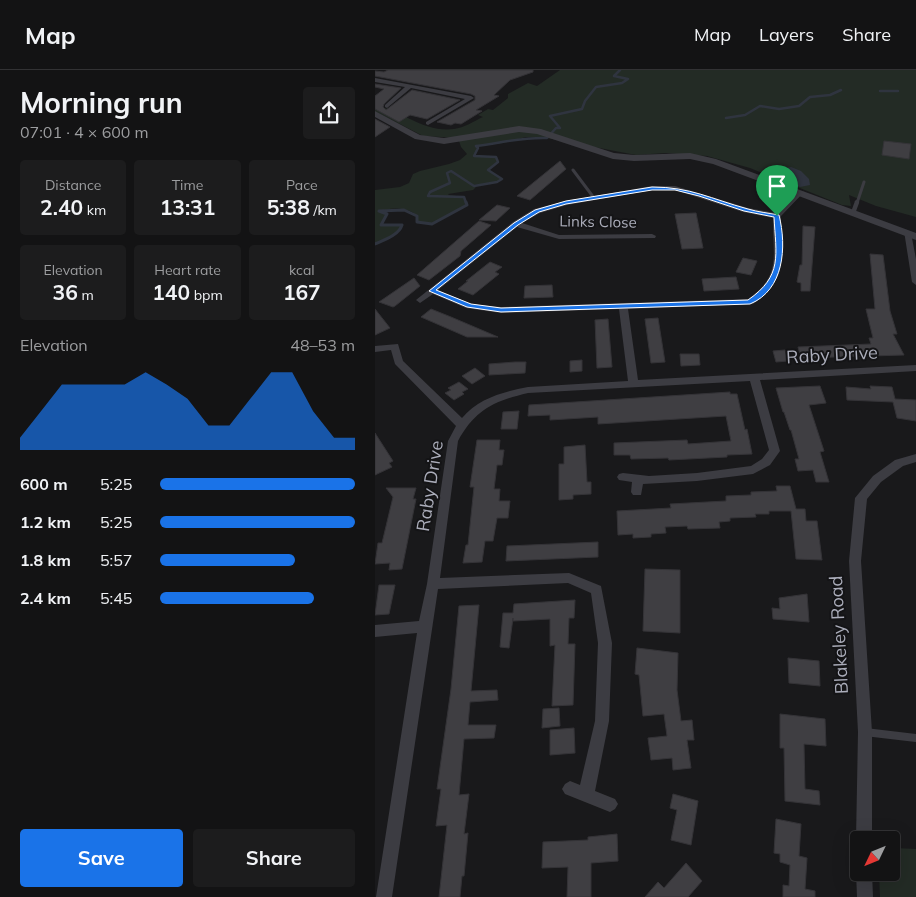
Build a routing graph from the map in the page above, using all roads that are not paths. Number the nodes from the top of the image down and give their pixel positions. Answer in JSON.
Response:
{"nodes":[{"id":1,"x":375,"y":80,"type":"edge"},
{"id":2,"x":410,"y":86,"type":"junction"},
{"id":3,"x":387,"y":106,"type":"dead end"},
{"id":4,"x":375,"y":114,"type":"edge"},
{"id":5,"x":430,"y":120,"type":"dead end"},
{"id":6,"x":573,"y":170,"type":"dead end"},
{"id":7,"x":864,"y":182,"type":"dead end"},
{"id":8,"x":800,"y":192,"type":"junction"},
{"id":9,"x":594,"y":198,"type":"junction"},
{"id":10,"x":853,"y":213,"type":"junction"},
{"id":11,"x":777,"y":216,"type":"junction"},
{"id":12,"x":516,"y":224,"type":"junction"},
{"id":13,"x":911,"y":235,"type":"edge"},
{"id":14,"x":652,"y":236,"type":"dead end"},
{"id":15,"x":916,"y":282,"type":"edge"},
{"id":16,"x":432,"y":291,"type":"junction"},
{"id":17,"x":419,"y":300,"type":"dead end"},
{"id":18,"x":623,"y":306,"type":"junction"},
{"id":19,"x":375,"y":349,"type":"edge"},
{"id":20,"x":916,"y":368,"type":"edge"},
{"id":21,"x":754,"y":378,"type":"junction"},
{"id":22,"x":633,"y":383,"type":"junction"},
{"id":23,"x":461,"y":424,"type":"junction"},
{"id":24,"x":916,"y":458,"type":"edge"},
{"id":25,"x":623,"y":477,"type":"dead end"},
{"id":26,"x":638,"y":479,"type":"junction"},
{"id":27,"x":637,"y":492,"type":"dead end"},
{"id":28,"x":433,"y":584,"type":"junction"},
{"id":29,"x":425,"y":626,"type":"junction"},
{"id":30,"x":375,"y":631,"type":"edge"},
{"id":31,"x":865,"y":732,"type":"junction"},
{"id":32,"x":916,"y":738,"type":"edge"},
{"id":33,"x":570,"y":789,"type":"dead end"},
{"id":34,"x":586,"y":795,"type":"junction"},
{"id":35,"x":610,"y":804,"type":"dead end"},
{"id":36,"x":864,"y":831,"type":"edge"},
{"id":37,"x":864,"y":881,"type":"edge"},
{"id":38,"x":382,"y":893,"type":"edge"},
{"id":39,"x":865,"y":897,"type":"edge"}],
"edges":[{"from":1,"to":2,"type":"street"},
{"from":2,"to":3,"type":"street"},
{"from":2,"to":5,"type":"street"},
{"from":4,"to":8,"type":"street"},
{"from":6,"to":9,"type":"lane"},
{"from":7,"to":10,"type":"lane"},
{"from":8,"to":10,"type":"street"},
{"from":8,"to":11,"type":"street"},
{"from":9,"to":11,"type":"street"},
{"from":9,"to":12,"type":"street"},
{"from":10,"to":13,"type":"street"},
{"from":11,"to":18,"type":"street"},
{"from":12,"to":14,"type":"street","name":"Links Close"},
{"from":12,"to":16,"type":"street"},
{"from":13,"to":15,"type":"street"},
{"from":16,"to":17,"type":"street"},
{"from":16,"to":18,"type":"street"},
{"from":18,"to":22,"type":"street"},
{"from":19,"to":23,"type":"street"},
{"from":20,"to":21,"type":"street","name":"Raby Drive"},
{"from":21,"to":22,"type":"street","name":"Raby Drive"},
{"from":21,"to":26,"type":"street"},
{"from":22,"to":23,"type":"street","name":"Raby Drive"},
{"from":23,"to":28,"type":"street","name":"Raby Drive"},
{"from":24,"to":31,"type":"street","name":"Blakeley Road"},
{"from":25,"to":26,"type":"street"},
{"from":26,"to":27,"type":"street"},
{"from":28,"to":29,"type":"street","name":"Raby Drive"},
{"from":28,"to":34,"type":"street"},
{"from":29,"to":30,"type":"street"},
{"from":29,"to":38,"type":"street","name":"Raby Drive"},
{"from":31,"to":32,"type":"lane"},
{"from":31,"to":36,"type":"street","name":"Blakeley Road"},
{"from":33,"to":34,"type":"street"},
{"from":34,"to":35,"type":"street"},
{"from":37,"to":39,"type":"street"}]}
